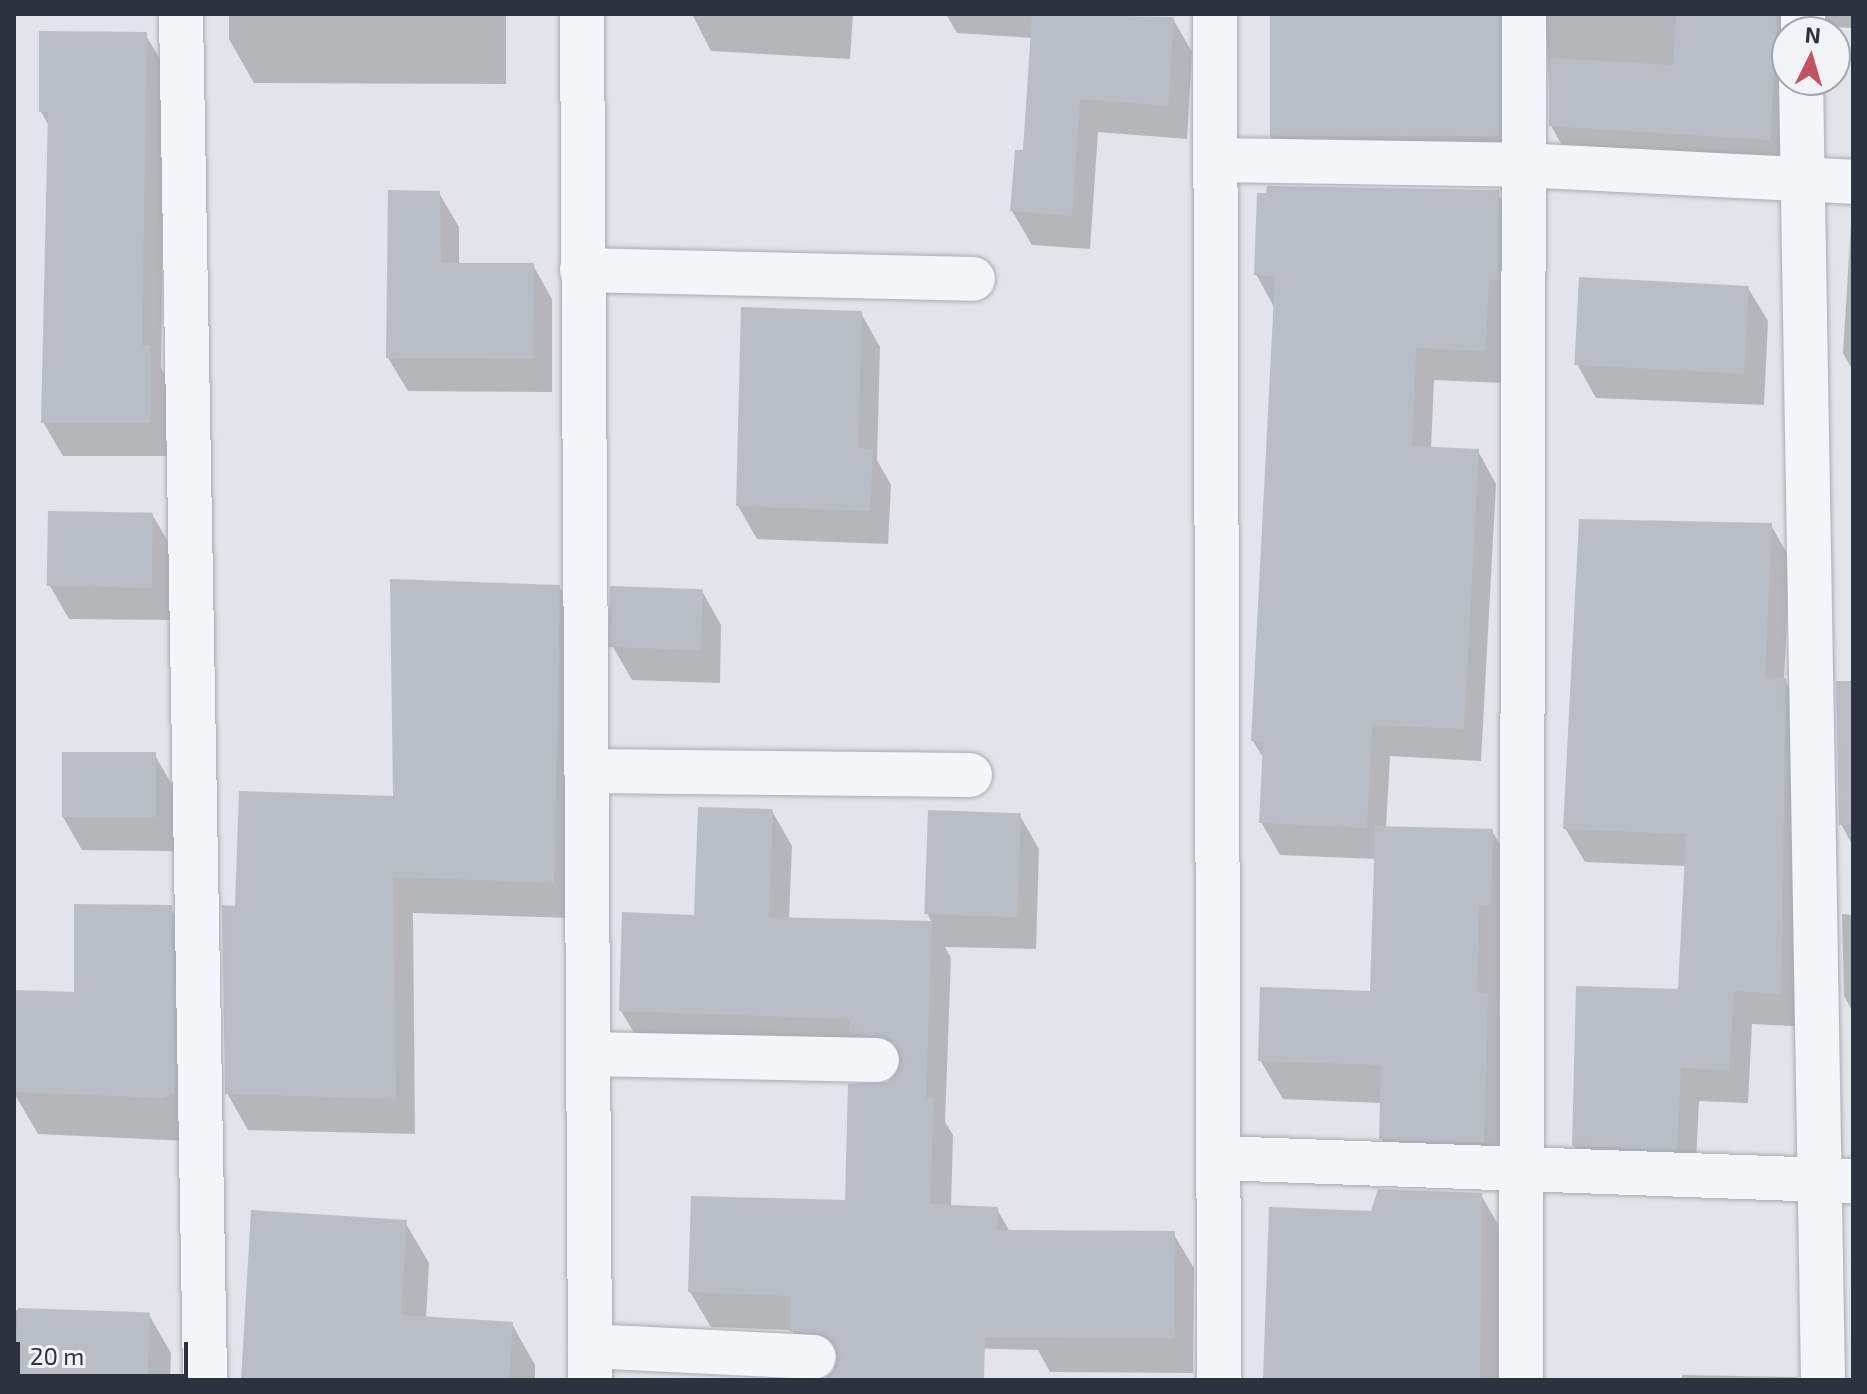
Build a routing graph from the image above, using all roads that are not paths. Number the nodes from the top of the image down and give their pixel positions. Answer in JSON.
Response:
{"nodes":[{"id":1,"x":181,"y":14,"type":"edge"},
{"id":2,"x":582,"y":14,"type":"edge"},
{"id":3,"x":1215,"y":14,"type":"edge"},
{"id":4,"x":1524,"y":14,"type":"edge"},
{"id":5,"x":1800,"y":96,"type":"edge"},
{"id":6,"x":1215,"y":160,"type":"junction"},
{"id":7,"x":1521,"y":165,"type":"junction"},
{"id":8,"x":1797,"y":179,"type":"junction"},
{"id":9,"x":1853,"y":182,"type":"edge"},
{"id":10,"x":582,"y":270,"type":"junction"},
{"id":11,"x":973,"y":279,"type":"dead end"},
{"id":12,"x":586,"y":771,"type":"junction"},
{"id":13,"x":970,"y":775,"type":"dead end"},
{"id":14,"x":588,"y":1054,"type":"junction"},
{"id":15,"x":877,"y":1060,"type":"dead end"},
{"id":16,"x":1219,"y":1158,"type":"junction"},
{"id":17,"x":1518,"y":1167,"type":"junction"},
{"id":18,"x":1836,"y":1180,"type":"edge"},
{"id":19,"x":814,"y":1357,"type":"dead end"},
{"id":20,"x":590,"y":1363,"type":"edge"},
{"id":21,"x":205,"y":1380,"type":"edge"},
{"id":22,"x":1219,"y":1380,"type":"edge"},
{"id":23,"x":1521,"y":1380,"type":"edge"},
{"id":24,"x":1823,"y":1380,"type":"edge"}],
"edges":[{"from":1,"to":21,"type":"street"},
{"from":2,"to":10,"type":"street"},
{"from":3,"to":6,"type":"street"},
{"from":4,"to":7,"type":"street"},
{"from":5,"to":8,"type":"street"},
{"from":6,"to":7,"type":"street"},
{"from":6,"to":16,"type":"street"},
{"from":7,"to":8,"type":"street"},
{"from":7,"to":17,"type":"street"},
{"from":8,"to":9,"type":"street"},
{"from":8,"to":18,"type":"street"},
{"from":10,"to":11,"type":"street"},
{"from":10,"to":12,"type":"street"},
{"from":12,"to":13,"type":"street"},
{"from":12,"to":14,"type":"street"},
{"from":14,"to":15,"type":"street"},
{"from":14,"to":20,"type":"street"},
{"from":16,"to":17,"type":"street"},
{"from":16,"to":22,"type":"street"},
{"from":17,"to":18,"type":"street"},
{"from":17,"to":23,"type":"street"},
{"from":18,"to":24,"type":"street"},
{"from":19,"to":20,"type":"street"}]}
